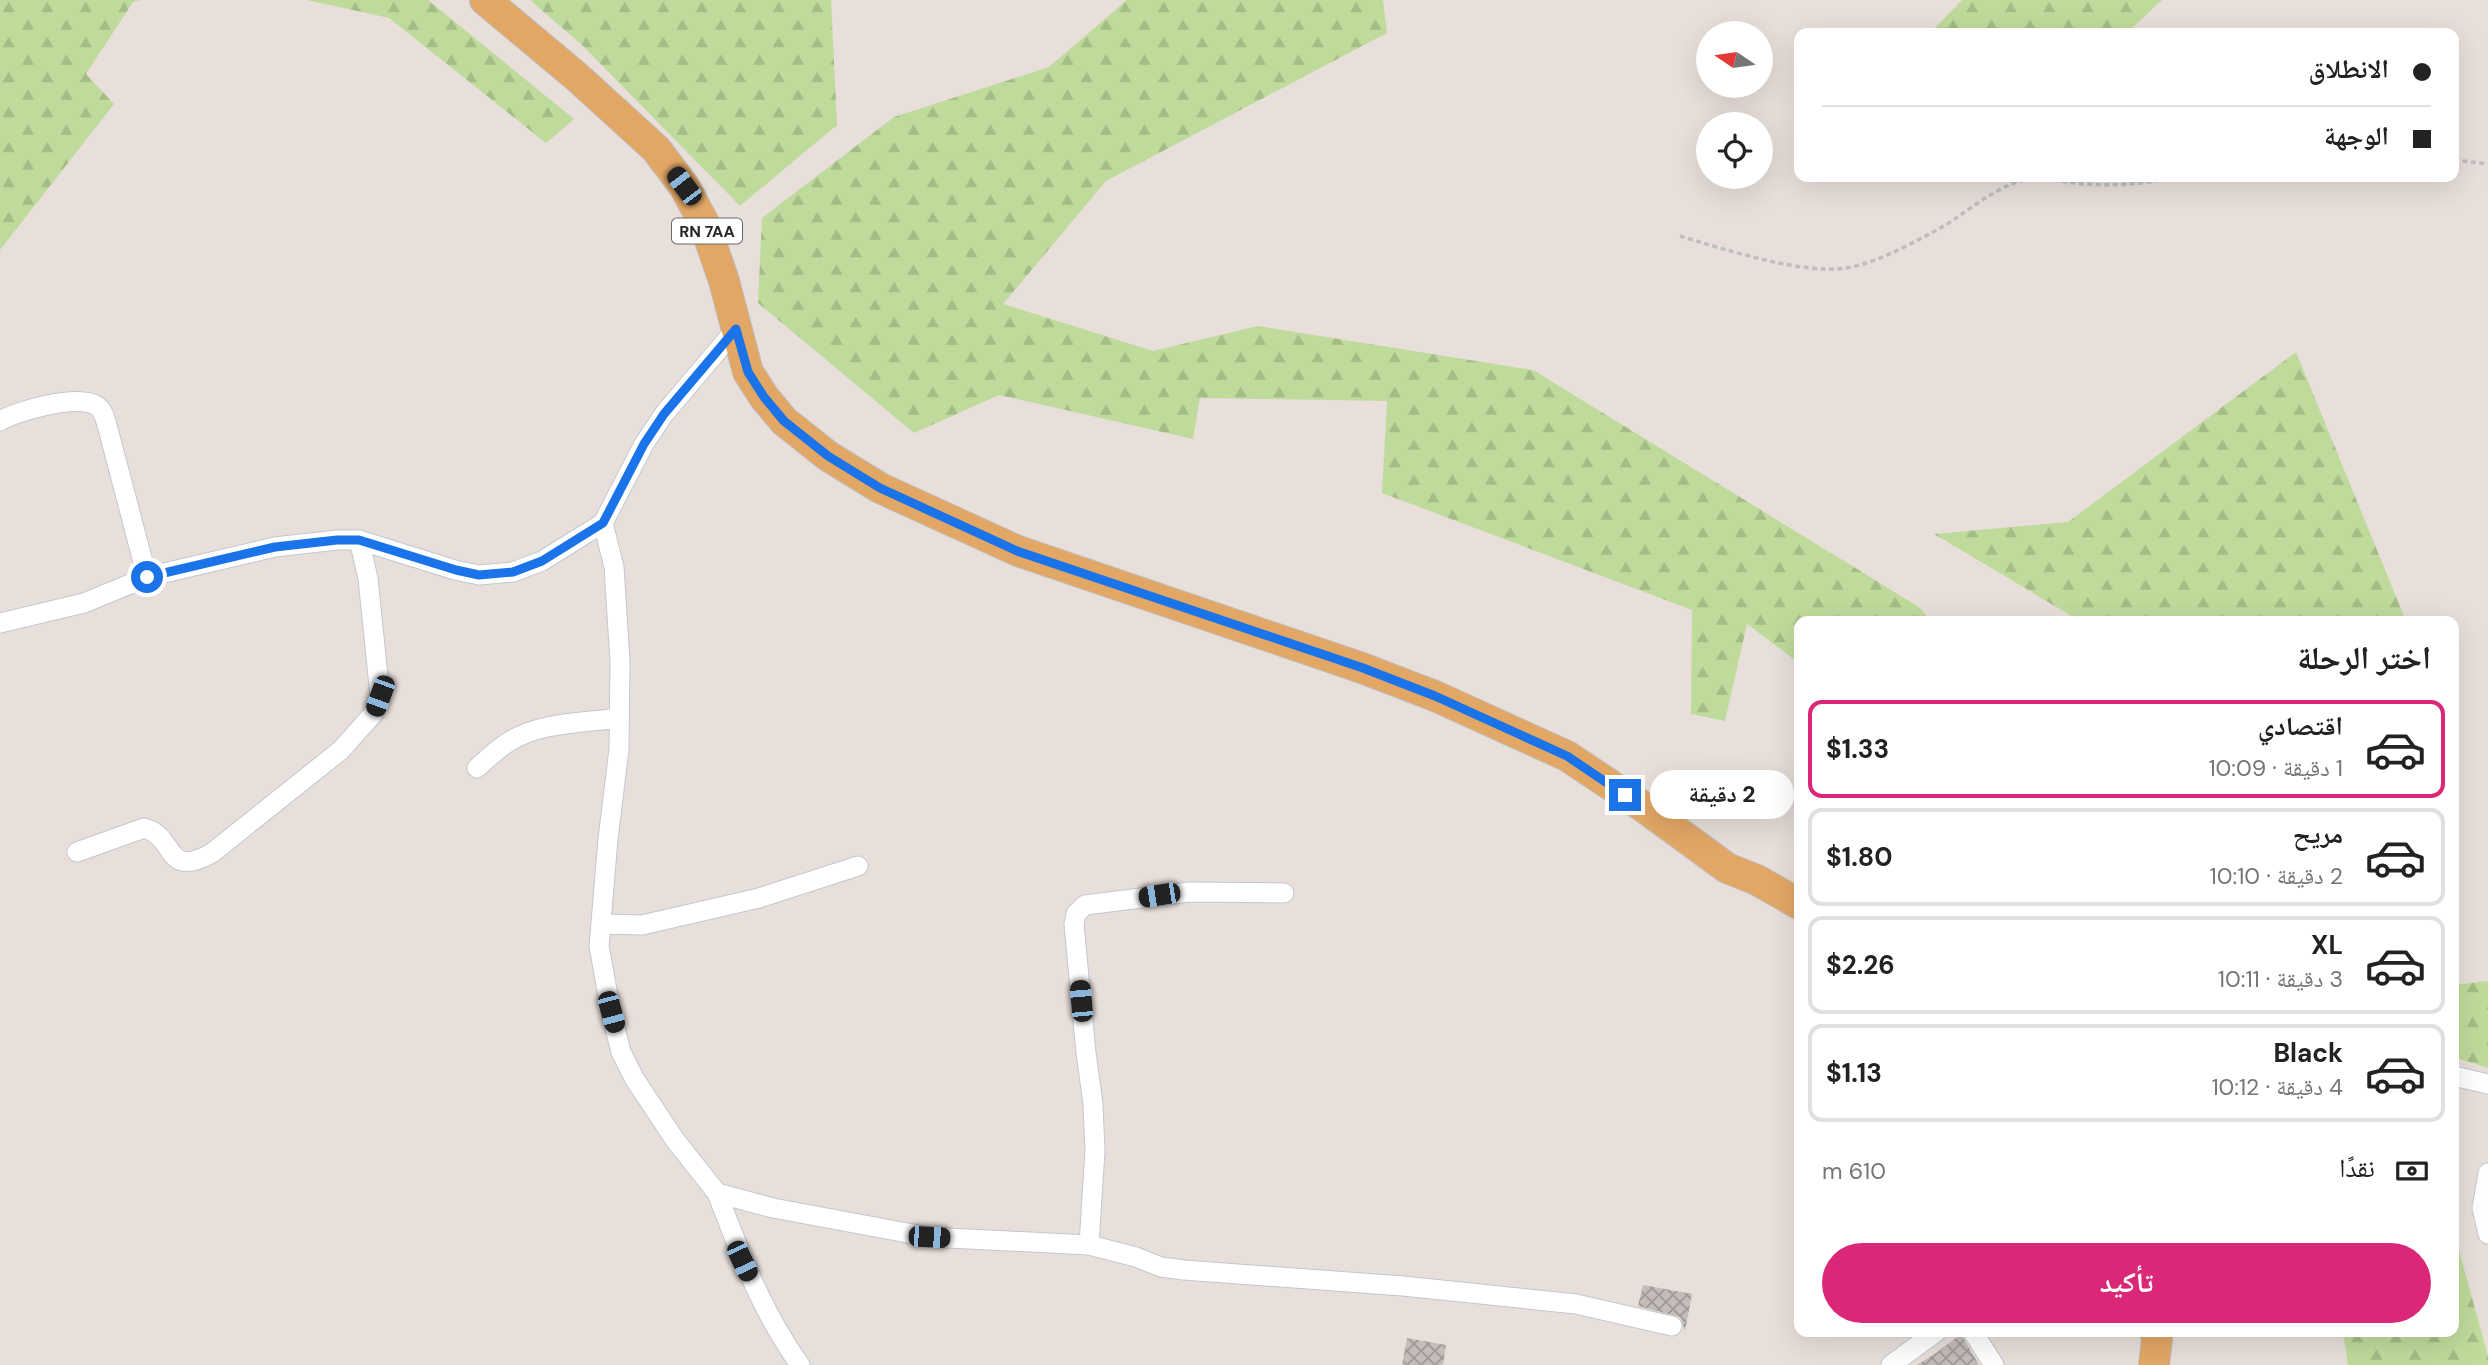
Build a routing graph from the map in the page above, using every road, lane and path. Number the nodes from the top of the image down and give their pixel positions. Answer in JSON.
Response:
{"nodes":[{"id":1,"x":485,"y":0,"type":"edge"},
{"id":2,"x":2459,"y":161,"type":"edge"},
{"id":3,"x":2488,"y":164,"type":"edge"},
{"id":4,"x":2017,"y":182,"type":"edge"},
{"id":5,"x":2068,"y":182,"type":"edge"},
{"id":6,"x":2144,"y":182,"type":"edge"},
{"id":7,"x":1680,"y":236,"type":"dead end"},
{"id":8,"x":736,"y":329,"type":"junction"},
{"id":9,"x":0,"y":421,"type":"edge"},
{"id":10,"x":603,"y":523,"type":"junction"},
{"id":11,"x":359,"y":540,"type":"junction"},
{"id":12,"x":147,"y":577,"type":"junction"},
{"id":13,"x":0,"y":622,"type":"edge"},
{"id":14,"x":620,"y":718,"type":"junction"},
{"id":15,"x":477,"y":768,"type":"dead end"},
{"id":16,"x":76,"y":852,"type":"dead end"},
{"id":17,"x":858,"y":866,"type":"dead end"},
{"id":18,"x":1284,"y":893,"type":"dead end"},
{"id":19,"x":1794,"y":899,"type":"edge"},
{"id":20,"x":601,"y":924,"type":"junction"},
{"id":21,"x":2459,"y":1077,"type":"edge"},
{"id":22,"x":2488,"y":1084,"type":"edge"},
{"id":23,"x":2488,"y":1173,"type":"edge"},
{"id":24,"x":717,"y":1193,"type":"junction"},
{"id":25,"x":2488,"y":1234,"type":"edge"},
{"id":26,"x":1089,"y":1245,"type":"junction"},
{"id":27,"x":1672,"y":1326,"type":"dead end"},
{"id":28,"x":1929,"y":1337,"type":"edge"},
{"id":29,"x":1976,"y":1337,"type":"edge"},
{"id":30,"x":2156,"y":1337,"type":"edge"},
{"id":31,"x":800,"y":1365,"type":"edge"},
{"id":32,"x":1891,"y":1365,"type":"edge"},
{"id":33,"x":1994,"y":1365,"type":"edge"},
{"id":34,"x":2154,"y":1365,"type":"edge"}],
"edges":[{"from":1,"to":8,"type":"main road","number":"RN 7AA"},
{"from":2,"to":3,"type":"path"},
{"from":4,"to":7,"type":"path"},
{"from":5,"to":6,"type":"path"},
{"from":8,"to":10,"type":"street"},
{"from":8,"to":19,"type":"main road","number":"RN 7AA"},
{"from":9,"to":12,"type":"street"},
{"from":10,"to":11,"type":"street"},
{"from":10,"to":14,"type":"street"},
{"from":11,"to":12,"type":"street"},
{"from":11,"to":16,"type":"street"},
{"from":12,"to":13,"type":"street"},
{"from":14,"to":15,"type":"street"},
{"from":14,"to":20,"type":"street"},
{"from":17,"to":20,"type":"street"},
{"from":18,"to":26,"type":"street"},
{"from":20,"to":24,"type":"street"},
{"from":21,"to":22,"type":"street"},
{"from":23,"to":25,"type":"street"},
{"from":24,"to":26,"type":"street"},
{"from":24,"to":31,"type":"street"},
{"from":26,"to":27,"type":"street"},
{"from":28,"to":32,"type":"street"},
{"from":29,"to":33,"type":"street"},
{"from":30,"to":34,"type":"main road"}]}
